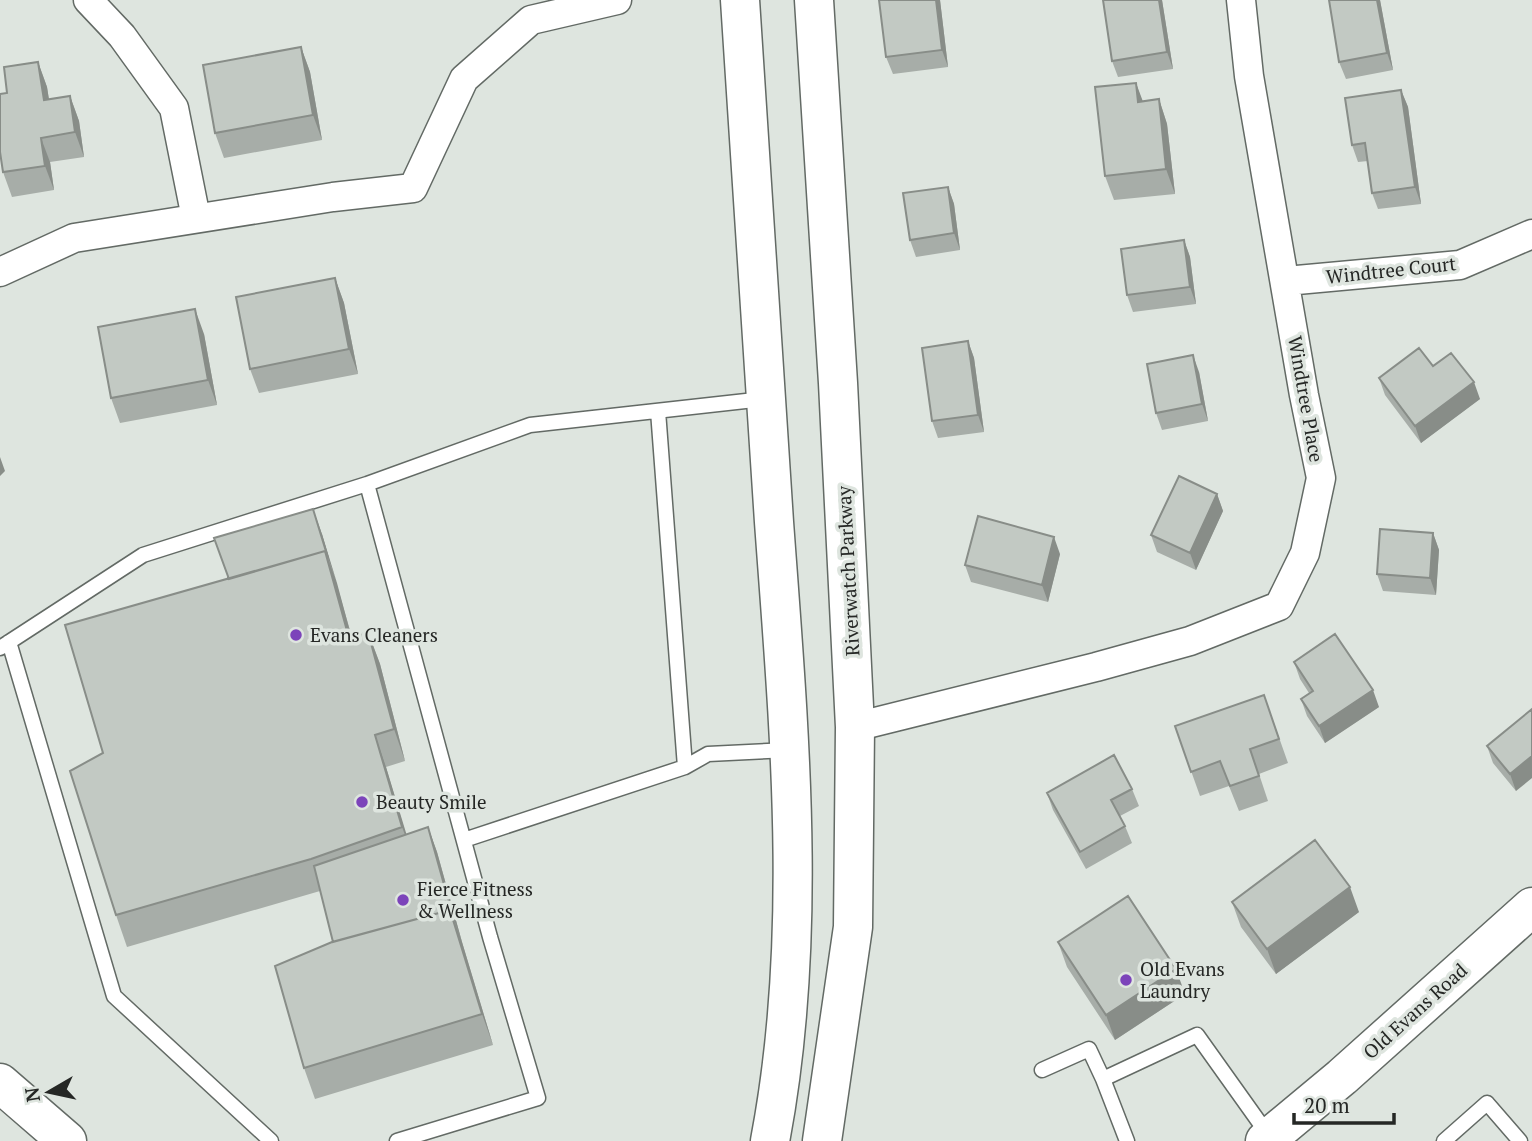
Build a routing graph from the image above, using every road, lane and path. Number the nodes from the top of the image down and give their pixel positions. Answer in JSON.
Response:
{"nodes":[{"id":1,"x":88,"y":0,"type":"edge"},
{"id":2,"x":617,"y":0,"type":"edge"},
{"id":3,"x":740,"y":0,"type":"edge"},
{"id":4,"x":814,"y":0,"type":"edge"},
{"id":5,"x":1241,"y":0,"type":"edge"},
{"id":6,"x":195,"y":218,"type":"junction"},
{"id":7,"x":1532,"y":234,"type":"edge"},
{"id":8,"x":0,"y":272,"type":"edge"},
{"id":9,"x":1286,"y":281,"type":"junction"},
{"id":10,"x":765,"y":399,"type":"junction"},
{"id":11,"x":657,"y":411,"type":"junction"},
{"id":12,"x":367,"y":484,"type":"junction"},
{"id":13,"x":4,"y":645,"type":"edge"},
{"id":14,"x":855,"y":727,"type":"junction"},
{"id":15,"x":791,"y":750,"type":"junction"},
{"id":16,"x":685,"y":768,"type":"junction"},
{"id":17,"x":464,"y":840,"type":"junction"},
{"id":18,"x":1532,"y":907,"type":"edge"},
{"id":19,"x":1042,"y":1070,"type":"dead end"},
{"id":20,"x":1103,"y":1079,"type":"junction"},
{"id":21,"x":0,"y":1083,"type":"edge"},
{"id":22,"x":1268,"y":1139,"type":"edge"},
{"id":23,"x":67,"y":1141,"type":"edge"},
{"id":24,"x":271,"y":1141,"type":"edge"},
{"id":25,"x":397,"y":1141,"type":"edge"},
{"id":26,"x":770,"y":1141,"type":"edge"},
{"id":27,"x":822,"y":1141,"type":"edge"},
{"id":28,"x":1127,"y":1141,"type":"edge"},
{"id":29,"x":1444,"y":1141,"type":"edge"},
{"id":30,"x":1520,"y":1141,"type":"edge"}],
"edges":[{"from":1,"to":6,"type":"street"},
{"from":2,"to":6,"type":"street"},
{"from":3,"to":10,"type":"main road"},
{"from":4,"to":14,"type":"main road","name":"Riverwatch Parkway"},
{"from":5,"to":9,"type":"street","name":"Windtree Place"},
{"from":6,"to":8,"type":"street"},
{"from":7,"to":9,"type":"street","name":"Windtree Court"},
{"from":9,"to":14,"type":"street","name":"Windtree Place"},
{"from":10,"to":11,"type":"lane"},
{"from":10,"to":15,"type":"main road"},
{"from":11,"to":12,"type":"lane"},
{"from":11,"to":16,"type":"lane"},
{"from":12,"to":13,"type":"lane"},
{"from":12,"to":17,"type":"lane"},
{"from":13,"to":24,"type":"lane"},
{"from":14,"to":27,"type":"main road","name":"Riverwatch Parkway"},
{"from":15,"to":16,"type":"lane"},
{"from":15,"to":26,"type":"main road"},
{"from":16,"to":17,"type":"lane"},
{"from":17,"to":25,"type":"lane"},
{"from":18,"to":22,"type":"main road","name":"Old Evans Road"},
{"from":19,"to":20,"type":"lane"},
{"from":20,"to":22,"type":"lane"},
{"from":20,"to":28,"type":"lane"},
{"from":21,"to":23,"type":"main road"},
{"from":29,"to":30,"type":"lane"}]}
